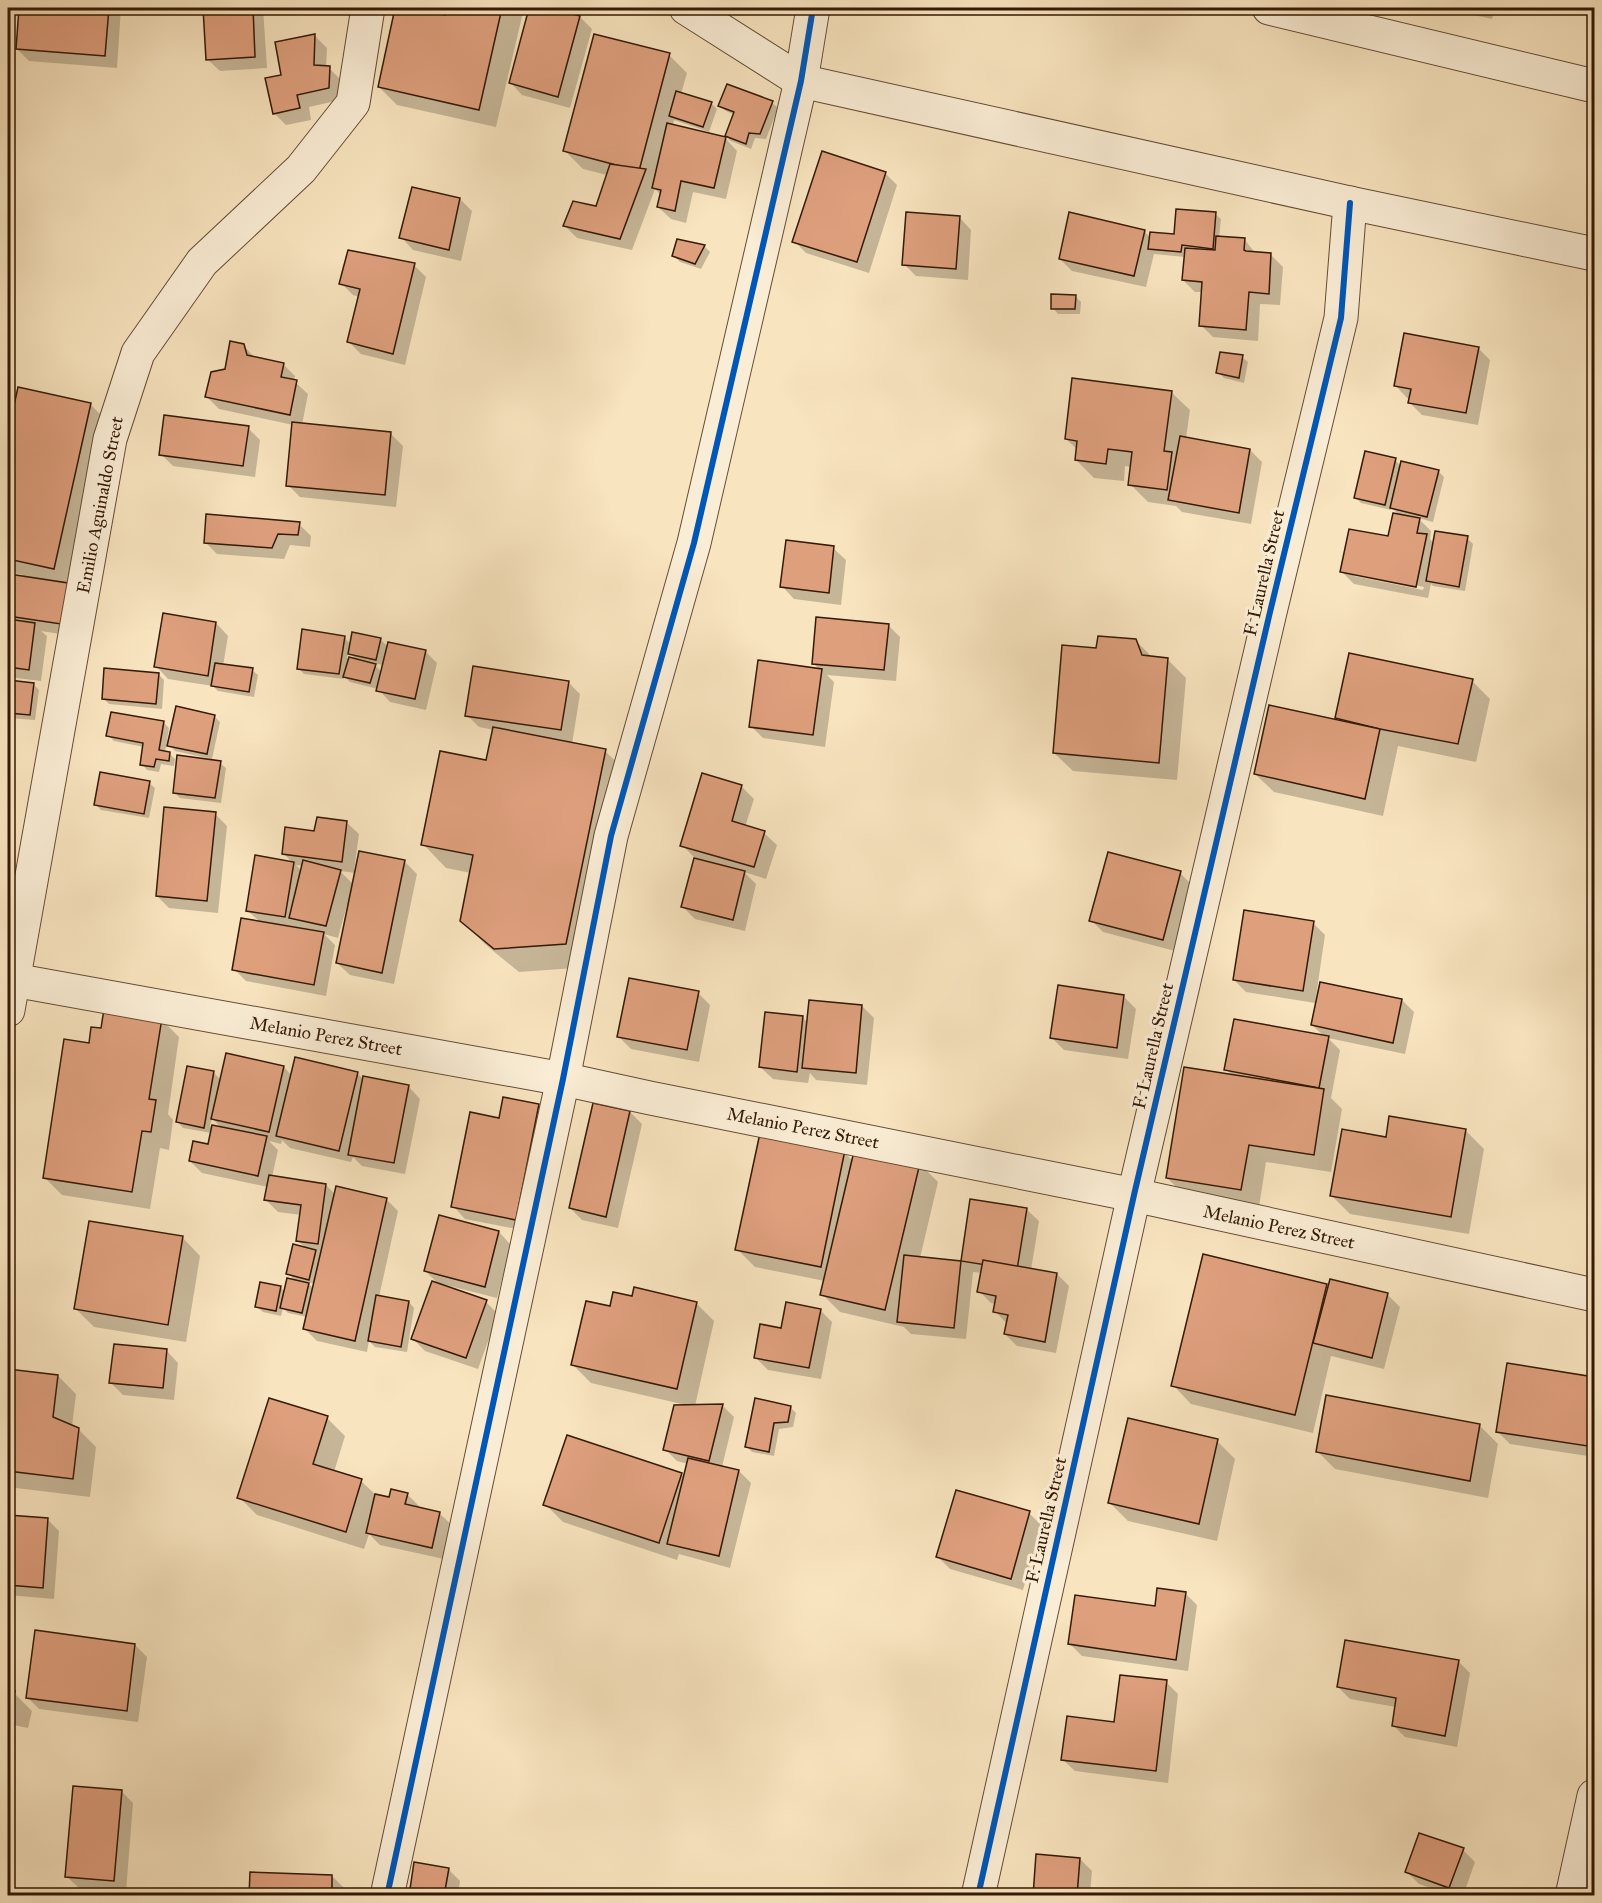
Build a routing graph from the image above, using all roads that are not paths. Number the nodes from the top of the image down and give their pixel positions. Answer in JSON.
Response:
{"nodes":[{"id":1,"x":368,"y":8,"type":"edge"},
{"id":2,"x":686,"y":8,"type":"edge"},
{"id":3,"x":813,"y":8,"type":"edge"},
{"id":4,"x":1269,"y":8,"type":"edge"},
{"id":5,"x":801,"y":81,"type":"junction"},
{"id":6,"x":1594,"y":86,"type":"edge"},
{"id":7,"x":1350,"y":203,"type":"junction"},
{"id":8,"x":1594,"y":254,"type":"edge"},
{"id":9,"x":10,"y":989,"type":"edge"},
{"id":10,"x":563,"y":1078,"type":"junction"},
{"id":11,"x":1134,"y":1195,"type":"junction"},
{"id":12,"x":1594,"y":1295,"type":"edge"},
{"id":13,"x":1594,"y":1796,"type":"edge"},
{"id":14,"x":387,"y":1896,"type":"edge"},
{"id":15,"x":978,"y":1896,"type":"edge"},
{"id":16,"x":1572,"y":1896,"type":"edge"}],
"edges":[{"from":1,"to":9,"type":"street","name":"Emilio Aguinaldo Street"},
{"from":2,"to":5,"type":"street"},
{"from":3,"to":5,"type":"street"},
{"from":4,"to":6,"type":"street"},
{"from":5,"to":7,"type":"street"},
{"from":5,"to":10,"type":"street"},
{"from":7,"to":8,"type":"street"},
{"from":7,"to":11,"type":"street","name":"F. Laurella Street"},
{"from":9,"to":10,"type":"street","name":"Melanio Perez Street"},
{"from":10,"to":11,"type":"street","name":"Melanio Perez Street"},
{"from":10,"to":14,"type":"street"},
{"from":11,"to":12,"type":"street","name":"Melanio Perez Street"},
{"from":11,"to":15,"type":"street","name":"F. Laurella Street"},
{"from":13,"to":16,"type":"street"}]}
